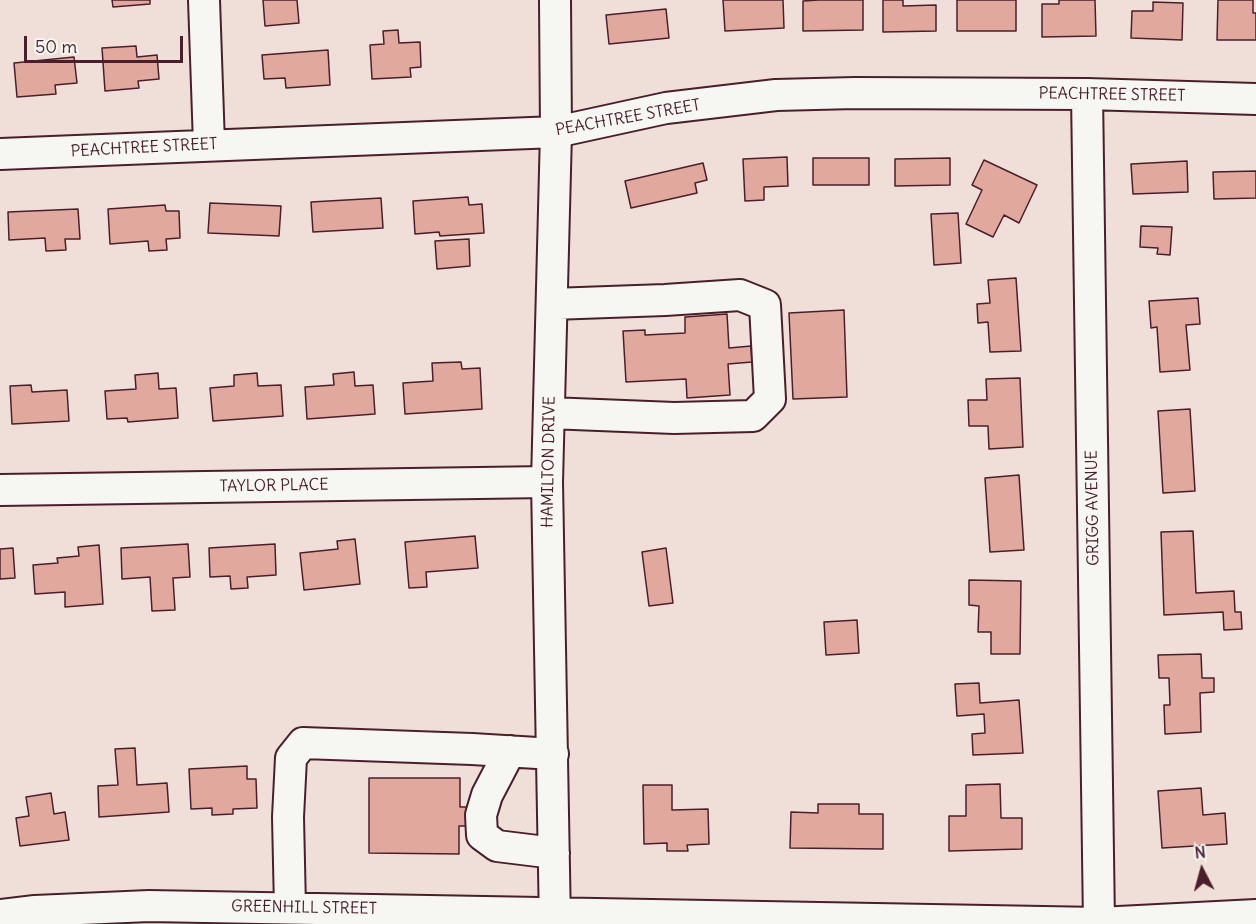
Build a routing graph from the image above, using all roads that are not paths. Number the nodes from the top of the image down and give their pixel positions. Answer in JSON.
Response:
{"nodes":[{"id":1,"x":204,"y":0,"type":"edge"},
{"id":2,"x":555,"y":0,"type":"edge"},
{"id":3,"x":1087,"y":94,"type":"junction"},
{"id":4,"x":1256,"y":99,"type":"edge"},
{"id":5,"x":556,"y":132,"type":"junction"},
{"id":6,"x":209,"y":144,"type":"junction"},
{"id":7,"x":0,"y":154,"type":"edge"},
{"id":8,"x":552,"y":304,"type":"junction"},
{"id":9,"x":549,"y":413,"type":"junction"},
{"id":10,"x":547,"y":482,"type":"junction"},
{"id":11,"x":0,"y":490,"type":"edge"},
{"id":12,"x":510,"y":751,"type":"junction"},
{"id":13,"x":552,"y":754,"type":"junction"},
{"id":14,"x":554,"y":853,"type":"junction"},
{"id":15,"x":290,"y":908,"type":"junction"},
{"id":16,"x":0,"y":915,"type":"edge"},
{"id":17,"x":1256,"y":915,"type":"edge"},
{"id":18,"x":555,"y":918,"type":"edge"},
{"id":19,"x":1099,"y":923,"type":"edge"}],
"edges":[{"from":1,"to":6,"type":"street"},
{"from":2,"to":5,"type":"street","name":"HAMILTON DRIVE"},
{"from":3,"to":4,"type":"street","name":"PEACHTREE STREET"},
{"from":3,"to":5,"type":"street","name":"PEACHTREE STREET"},
{"from":3,"to":19,"type":"street","name":"GRIGG AVENUE"},
{"from":5,"to":6,"type":"street","name":"PEACHTREE STREET"},
{"from":5,"to":8,"type":"street","name":"HAMILTON DRIVE"},
{"from":6,"to":7,"type":"street","name":"PEACHTREE STREET"},
{"from":8,"to":9,"type":"street","name":"HAMILTON DRIVE"},
{"from":8,"to":9,"type":"street"},
{"from":9,"to":10,"type":"street","name":"HAMILTON DRIVE"},
{"from":10,"to":11,"type":"street","name":"TAYLOR PLACE"},
{"from":10,"to":13,"type":"street","name":"HAMILTON DRIVE"},
{"from":12,"to":13,"type":"street"},
{"from":12,"to":14,"type":"street"},
{"from":12,"to":15,"type":"street"},
{"from":13,"to":14,"type":"street","name":"HAMILTON DRIVE"},
{"from":14,"to":18,"type":"street","name":"HAMILTON DRIVE"},
{"from":15,"to":16,"type":"street","name":"GREENHILL STREET"},
{"from":15,"to":18,"type":"street","name":"GREENHILL STREET"},
{"from":17,"to":19,"type":"street","name":"GREENHILL STREET"},
{"from":18,"to":19,"type":"street","name":"GREENHILL STREET"}]}
